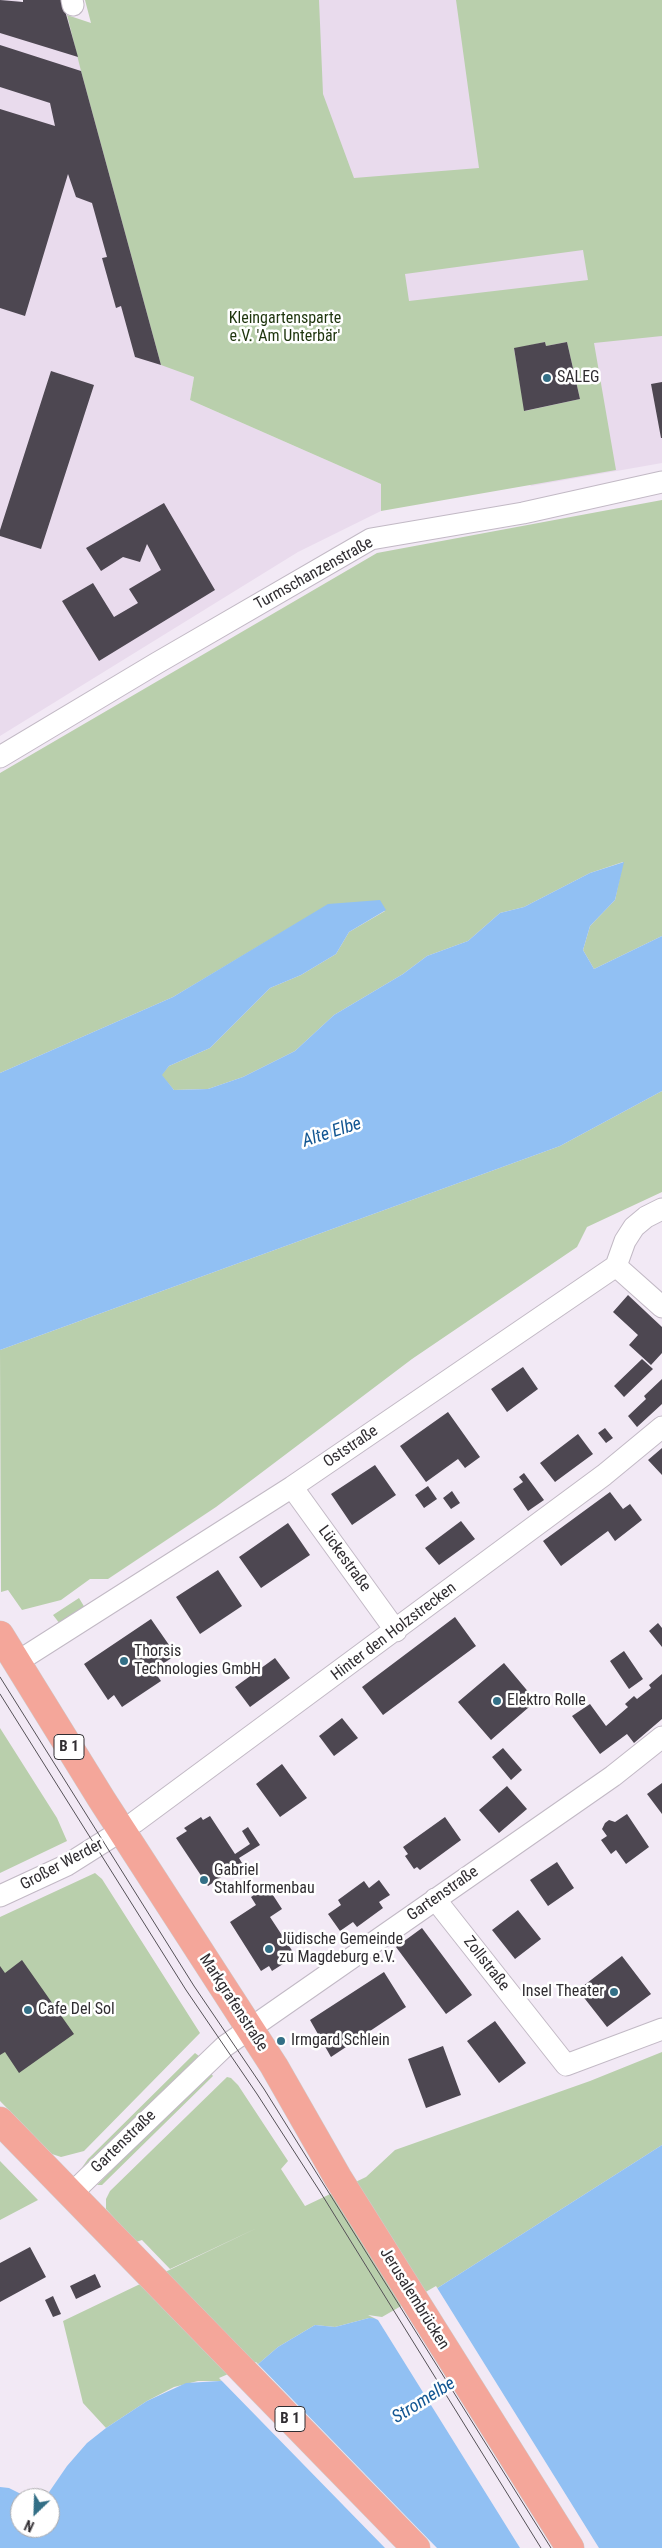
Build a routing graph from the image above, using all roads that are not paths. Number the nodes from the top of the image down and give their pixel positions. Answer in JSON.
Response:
{"nodes":[{"id":1,"x":662,"y":482,"type":"edge"},
{"id":2,"x":0,"y":757,"type":"edge"},
{"id":3,"x":662,"y":1209,"type":"edge"},
{"id":4,"x":616,"y":1266,"type":"junction"},
{"id":5,"x":662,"y":1307,"type":"edge"},
{"id":6,"x":662,"y":1427,"type":"edge"},
{"id":7,"x":292,"y":1487,"type":"junction"},
{"id":8,"x":396,"y":1631,"type":"junction"},
{"id":9,"x":0,"y":1634,"type":"edge"},
{"id":10,"x":17,"y":1662,"type":"junction"},
{"id":11,"x":662,"y":1737,"type":"edge"},
{"id":12,"x":122,"y":1831,"type":"junction"},
{"id":13,"x":0,"y":1896,"type":"edge"},
{"id":14,"x":435,"y":1899,"type":"junction"},
{"id":15,"x":250,"y":2028,"type":"junction"},
{"id":16,"x":662,"y":2029,"type":"edge"},
{"id":17,"x":0,"y":2120,"type":"edge"},
{"id":18,"x":338,"y":2178,"type":"joint"},
{"id":19,"x":71,"y":2194,"type":"junction"},
{"id":20,"x":416,"y":2548,"type":"edge"},
{"id":21,"x":570,"y":2548,"type":"edge"}],
"edges":[{"from":1,"to":2,"type":"street","name":"Turmschanzenstraße"},
{"from":3,"to":4,"type":"street"},
{"from":4,"to":5,"type":"street"},
{"from":4,"to":7,"type":"street","name":"Oststraße"},
{"from":6,"to":8,"type":"street","name":"Hinter den Holzstrecken"},
{"from":7,"to":8,"type":"street","name":"Lückestraße"},
{"from":7,"to":10,"type":"street","name":"Oststraße"},
{"from":8,"to":12,"type":"street","name":"Hinter den Holzstrecken"},
{"from":9,"to":10,"type":"main road","number":"B 1"},
{"from":10,"to":12,"type":"main road","number":"B 1"},
{"from":11,"to":14,"type":"street","name":"Gartenstraße"},
{"from":12,"to":13,"type":"street","name":"Großer Werder"},
{"from":12,"to":15,"type":"main road","name":"Markgrafenstraße","number":"B 1"},
{"from":14,"to":15,"type":"street","name":"Gartenstraße"},
{"from":14,"to":16,"type":"street","name":"Zollstraße"},
{"from":15,"to":18,"type":"main road","name":"Markgrafenstraße","number":"B 1"},
{"from":15,"to":19,"type":"street","name":"Gartenstraße"},
{"from":17,"to":19,"type":"main road","number":"B 1"},
{"from":18,"to":21,"type":"main road","name":"Jerusalembrücken","number":"B 1"},
{"from":19,"to":20,"type":"main road","number":"B 1"}]}
